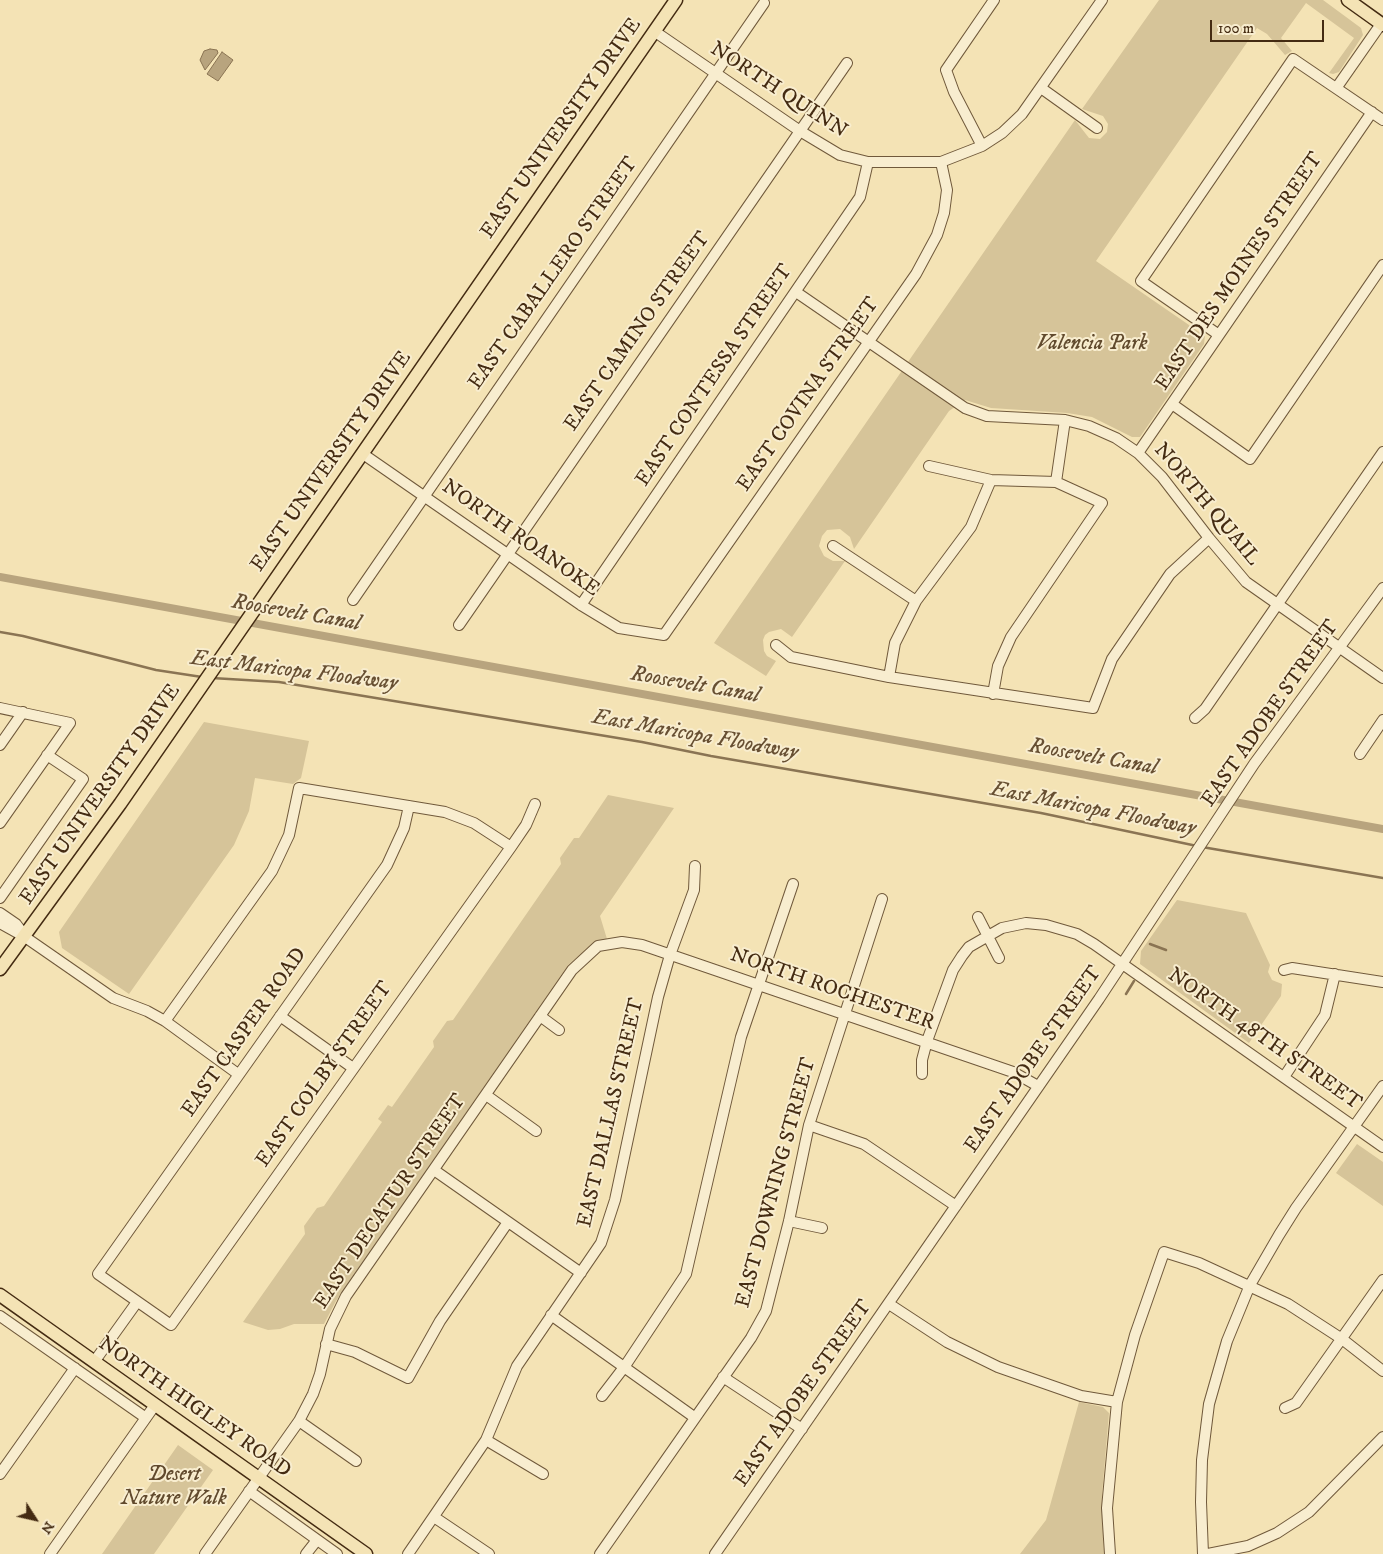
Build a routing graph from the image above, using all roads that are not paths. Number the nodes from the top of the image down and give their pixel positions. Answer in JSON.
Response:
{"nodes":[{"id":1,"x":676,"y":0,"type":"edge"},
{"id":2,"x":994,"y":0,"type":"edge"},
{"id":3,"x":1102,"y":0,"type":"edge"},
{"id":4,"x":1348,"y":0,"type":"edge"},
{"id":5,"x":764,"y":3,"type":"dead end"},
{"id":6,"x":1382,"y":25,"type":"edge"},
{"id":7,"x":654,"y":31,"type":"junction"},
{"id":8,"x":847,"y":63,"type":"dead end"},
{"id":9,"x":715,"y":73,"type":"junction"},
{"id":10,"x":1337,"y":86,"type":"junction"},
{"id":11,"x":1041,"y":88,"type":"junction"},
{"id":12,"x":1372,"y":112,"type":"junction"},
{"id":13,"x":1383,"y":120,"type":"edge"},
{"id":14,"x":1097,"y":128,"type":"dead end"},
{"id":15,"x":800,"y":131,"type":"junction"},
{"id":16,"x":982,"y":146,"type":"junction"},
{"id":17,"x":868,"y":162,"type":"junction"},
{"id":18,"x":941,"y":162,"type":"junction"},
{"id":19,"x":1383,"y":265,"type":"edge"},
{"id":20,"x":796,"y":292,"type":"junction"},
{"id":21,"x":1219,"y":335,"type":"junction"},
{"id":22,"x":868,"y":342,"type":"junction"},
{"id":23,"x":1172,"y":404,"type":"junction"},
{"id":24,"x":1065,"y":420,"type":"junction"},
{"id":25,"x":1383,"y":452,"type":"edge"},
{"id":26,"x":1138,"y":453,"type":"junction"},
{"id":27,"x":363,"y":454,"type":"junction"},
{"id":28,"x":929,"y":466,"type":"dead end"},
{"id":29,"x":991,"y":480,"type":"junction"},
{"id":30,"x":1056,"y":482,"type":"junction"},
{"id":31,"x":424,"y":496,"type":"junction"},
{"id":32,"x":1209,"y":538,"type":"junction"},
{"id":33,"x":833,"y":546,"type":"dead end"},
{"id":34,"x":507,"y":554,"type":"junction"},
{"id":35,"x":1383,"y":588,"type":"edge"},
{"id":36,"x":353,"y":600,"type":"dead end"},
{"id":37,"x":916,"y":601,"type":"junction"},
{"id":38,"x":1278,"y":603,"type":"junction"},
{"id":39,"x":581,"y":605,"type":"junction"},
{"id":40,"x":460,"y":625,"type":"dead end"},
{"id":41,"x":664,"y":635,"type":"joint"},
{"id":42,"x":776,"y":644,"type":"dead end"},
{"id":43,"x":1341,"y":648,"type":"junction"},
{"id":44,"x":889,"y":677,"type":"junction"},
{"id":45,"x":1383,"y":678,"type":"edge"},
{"id":46,"x":993,"y":694,"type":"junction"},
{"id":47,"x":0,"y":708,"type":"edge"},
{"id":48,"x":22,"y":712,"type":"junction"},
{"id":49,"x":1195,"y":718,"type":"dead end"},
{"id":50,"x":1383,"y":720,"type":"edge"},
{"id":51,"x":0,"y":745,"type":"edge"},
{"id":52,"x":1360,"y":754,"type":"dead end"},
{"id":53,"x":47,"y":755,"type":"junction"},
{"id":54,"x":535,"y":804,"type":"dead end"},
{"id":55,"x":409,"y":806,"type":"junction"},
{"id":56,"x":0,"y":823,"type":"edge"},
{"id":57,"x":511,"y":847,"type":"junction"},
{"id":58,"x":695,"y":866,"type":"dead end"},
{"id":59,"x":793,"y":884,"type":"dead end"},
{"id":60,"x":0,"y":898,"type":"edge"},
{"id":61,"x":882,"y":899,"type":"dead end"},
{"id":62,"x":0,"y":913,"type":"edge"},
{"id":63,"x":978,"y":917,"type":"dead end"},
{"id":64,"x":0,"y":923,"type":"edge"},
{"id":65,"x":987,"y":935,"type":"junction"},
{"id":66,"x":25,"y":936,"type":"junction"},
{"id":67,"x":610,"y":943,"type":"joint"},
{"id":68,"x":670,"y":955,"type":"junction"},
{"id":69,"x":999,"y":958,"type":"dead end"},
{"id":70,"x":1123,"y":964,"type":"junction"},
{"id":71,"x":0,"y":969,"type":"edge"},
{"id":72,"x":1284,"y":970,"type":"dead end"},
{"id":73,"x":1335,"y":974,"type":"junction"},
{"id":74,"x":1383,"y":982,"type":"edge"},
{"id":75,"x":758,"y":985,"type":"junction"},
{"id":76,"x":844,"y":1013,"type":"junction"},
{"id":77,"x":280,"y":1016,"type":"junction"},
{"id":78,"x":540,"y":1016,"type":"junction"},
{"id":79,"x":165,"y":1021,"type":"junction"},
{"id":80,"x":559,"y":1030,"type":"dead end"},
{"id":81,"x":927,"y":1041,"type":"junction"},
{"id":82,"x":353,"y":1068,"type":"junction"},
{"id":83,"x":238,"y":1074,"type":"junction"},
{"id":84,"x":922,"y":1074,"type":"dead end"},
{"id":85,"x":1284,"y":1077,"type":"junction"},
{"id":86,"x":1038,"y":1086,"type":"junction"},
{"id":87,"x":1383,"y":1086,"type":"edge"},
{"id":88,"x":486,"y":1095,"type":"junction"},
{"id":89,"x":809,"y":1125,"type":"junction"},
{"id":90,"x":1354,"y":1127,"type":"junction"},
{"id":91,"x":536,"y":1131,"type":"dead end"},
{"id":92,"x":1383,"y":1147,"type":"edge"},
{"id":93,"x":434,"y":1170,"type":"junction"},
{"id":94,"x":956,"y":1206,"type":"junction"},
{"id":95,"x":789,"y":1221,"type":"junction"},
{"id":96,"x":508,"y":1222,"type":"junction"},
{"id":97,"x":822,"y":1228,"type":"dead end"},
{"id":98,"x":581,"y":1273,"type":"junction"},
{"id":99,"x":1383,"y":1280,"type":"edge"},
{"id":100,"x":1250,"y":1285,"type":"junction"},
{"id":101,"x":0,"y":1295,"type":"edge"},
{"id":102,"x":137,"y":1302,"type":"junction"},
{"id":103,"x":889,"y":1304,"type":"junction"},
{"id":104,"x":551,"y":1315,"type":"junction"},
{"id":105,"x":1,"y":1319,"type":"edge"},
{"id":106,"x":1342,"y":1339,"type":"junction"},
{"id":107,"x":326,"y":1344,"type":"junction"},
{"id":108,"x":94,"y":1362,"type":"junction"},
{"id":109,"x":625,"y":1366,"type":"junction"},
{"id":110,"x":74,"y":1368,"type":"junction"},
{"id":111,"x":1383,"y":1371,"type":"edge"},
{"id":112,"x":723,"y":1377,"type":"junction"},
{"id":113,"x":602,"y":1396,"type":"dead end"},
{"id":114,"x":1117,"y":1402,"type":"junction"},
{"id":115,"x":155,"y":1405,"type":"junction"},
{"id":116,"x":1285,"y":1408,"type":"dead end"},
{"id":117,"x":694,"y":1417,"type":"junction"},
{"id":118,"x":146,"y":1418,"type":"junction"},
{"id":119,"x":299,"y":1421,"type":"junction"},
{"id":120,"x":802,"y":1429,"type":"junction"},
{"id":121,"x":1383,"y":1437,"type":"edge"},
{"id":122,"x":486,"y":1440,"type":"junction"},
{"id":123,"x":356,"y":1462,"type":"dead end"},
{"id":124,"x":0,"y":1474,"type":"edge"},
{"id":125,"x":544,"y":1474,"type":"dead end"},
{"id":126,"x":258,"y":1478,"type":"junction"},
{"id":127,"x":249,"y":1492,"type":"junction"},
{"id":128,"x":434,"y":1517,"type":"junction"},
{"id":129,"x":316,"y":1540,"type":"junction"},
{"id":130,"x":50,"y":1554,"type":"edge"},
{"id":131,"x":205,"y":1554,"type":"edge"},
{"id":132,"x":306,"y":1554,"type":"edge"},
{"id":133,"x":337,"y":1554,"type":"edge"},
{"id":134,"x":366,"y":1554,"type":"edge"},
{"id":135,"x":408,"y":1554,"type":"edge"},
{"id":136,"x":489,"y":1554,"type":"edge"},
{"id":137,"x":600,"y":1554,"type":"edge"},
{"id":138,"x":715,"y":1554,"type":"edge"},
{"id":139,"x":1110,"y":1554,"type":"edge"},
{"id":140,"x":1203,"y":1554,"type":"edge"},
{"id":141,"x":1208,"y":1554,"type":"edge"}],
"edges":[{"from":1,"to":7,"type":"main road","name":"EAST UNIVERSITY DRIVE"},
{"from":2,"to":16,"type":"street"},
{"from":3,"to":11,"type":"street"},
{"from":4,"to":6,"type":"main road"},
{"from":5,"to":9,"type":"street","name":"EAST CABALLERO STREET"},
{"from":6,"to":10,"type":"street"},
{"from":7,"to":9,"type":"street","name":"NORTH QUINN"},
{"from":7,"to":27,"type":"main road","name":"EAST UNIVERSITY DRIVE"},
{"from":8,"to":15,"type":"street","name":"EAST CAMINO STREET"},
{"from":9,"to":15,"type":"street","name":"NORTH QUINN"},
{"from":9,"to":31,"type":"street","name":"EAST CABALLERO STREET"},
{"from":10,"to":12,"type":"street"},
{"from":10,"to":21,"type":"street"},
{"from":11,"to":14,"type":"street"},
{"from":11,"to":16,"type":"street"},
{"from":12,"to":13,"type":"street"},
{"from":12,"to":21,"type":"street","name":"EAST DES MOINES STREET"},
{"from":15,"to":17,"type":"street","name":"NORTH QUINN"},
{"from":15,"to":34,"type":"street","name":"EAST CAMINO STREET"},
{"from":16,"to":18,"type":"street","name":"NORTH QUINN"},
{"from":17,"to":18,"type":"street","name":"NORTH QUINN"},
{"from":17,"to":20,"type":"street","name":"EAST CONTESSA STREET"},
{"from":18,"to":22,"type":"street","name":"EAST COVINA STREET"},
{"from":19,"to":23,"type":"street"},
{"from":20,"to":22,"type":"street","name":"NORTH QUAIL"},
{"from":20,"to":39,"type":"street","name":"EAST CONTESSA STREET"},
{"from":21,"to":23,"type":"street","name":"EAST DES MOINES STREET"},
{"from":22,"to":24,"type":"street","name":"NORTH QUAIL"},
{"from":22,"to":41,"type":"street","name":"EAST COVINA STREET"},
{"from":23,"to":26,"type":"street","name":"EAST DES MOINES STREET"},
{"from":24,"to":26,"type":"street","name":"NORTH QUAIL"},
{"from":24,"to":30,"type":"street"},
{"from":25,"to":38,"type":"street"},
{"from":26,"to":32,"type":"street","name":"NORTH QUAIL"},
{"from":27,"to":31,"type":"street","name":"NORTH ROANOKE"},
{"from":27,"to":66,"type":"main road","name":"EAST UNIVERSITY DRIVE"},
{"from":28,"to":29,"type":"street"},
{"from":29,"to":30,"type":"street"},
{"from":29,"to":37,"type":"street"},
{"from":30,"to":46,"type":"street"},
{"from":31,"to":34,"type":"street","name":"NORTH ROANOKE"},
{"from":31,"to":36,"type":"street","name":"EAST CABALLERO STREET"},
{"from":32,"to":38,"type":"street","name":"NORTH QUAIL"},
{"from":32,"to":46,"type":"street"},
{"from":33,"to":37,"type":"street"},
{"from":34,"to":39,"type":"street","name":"NORTH ROANOKE"},
{"from":34,"to":40,"type":"street","name":"EAST CAMINO STREET"},
{"from":35,"to":43,"type":"street","name":"EAST ADOBE STREET"},
{"from":37,"to":44,"type":"street"},
{"from":38,"to":43,"type":"street","name":"NORTH QUAIL"},
{"from":38,"to":49,"type":"street"},
{"from":39,"to":41,"type":"street","name":"NORTH ROANOKE"},
{"from":42,"to":44,"type":"street"},
{"from":43,"to":45,"type":"street","name":"NORTH QUAIL"},
{"from":43,"to":70,"type":"street","name":"EAST ADOBE STREET"},
{"from":44,"to":46,"type":"street"},
{"from":47,"to":48,"type":"street"},
{"from":48,"to":51,"type":"street"},
{"from":48,"to":53,"type":"street"},
{"from":50,"to":52,"type":"street"},
{"from":53,"to":56,"type":"street"},
{"from":53,"to":60,"type":"street"},
{"from":54,"to":57,"type":"street","name":"EAST COLBY STREET"},
{"from":55,"to":57,"type":"street"},
{"from":55,"to":77,"type":"street","name":"EAST CASPER ROAD"},
{"from":55,"to":79,"type":"street"},
{"from":57,"to":82,"type":"street","name":"EAST COLBY STREET"},
{"from":58,"to":68,"type":"street","name":"EAST DALLAS STREET"},
{"from":59,"to":75,"type":"street"},
{"from":61,"to":76,"type":"street","name":"EAST DOWNING STREET"},
{"from":62,"to":66,"type":"street"},
{"from":63,"to":65,"type":"street"},
{"from":64,"to":66,"type":"street"},
{"from":65,"to":69,"type":"street"},
{"from":65,"to":70,"type":"street","name":"NORTH 48TH STREET"},
{"from":65,"to":81,"type":"street","name":"NORTH 48TH STREET"},
{"from":66,"to":71,"type":"main road","name":"EAST UNIVERSITY DRIVE"},
{"from":66,"to":79,"type":"street"},
{"from":67,"to":68,"type":"street","name":"NORTH ROCHESTER"},
{"from":67,"to":78,"type":"street","name":"EAST DECATUR STREET"},
{"from":68,"to":75,"type":"street","name":"NORTH ROCHESTER"},
{"from":68,"to":98,"type":"street","name":"EAST DALLAS STREET"},
{"from":70,"to":85,"type":"street","name":"NORTH 48TH STREET"},
{"from":70,"to":86,"type":"street","name":"EAST ADOBE STREET"},
{"from":72,"to":73,"type":"street"},
{"from":73,"to":74,"type":"street"},
{"from":73,"to":85,"type":"street"},
{"from":75,"to":76,"type":"street","name":"NORTH ROCHESTER"},
{"from":75,"to":109,"type":"street"},
{"from":76,"to":81,"type":"street","name":"NORTH ROCHESTER"},
{"from":76,"to":89,"type":"street","name":"EAST DOWNING STREET"},
{"from":77,"to":82,"type":"street"},
{"from":77,"to":83,"type":"street","name":"EAST CASPER ROAD"},
{"from":78,"to":80,"type":"street"},
{"from":78,"to":88,"type":"street","name":"EAST DECATUR STREET"},
{"from":79,"to":83,"type":"street"},
{"from":81,"to":84,"type":"street","name":"NORTH 48TH STREET"},
{"from":81,"to":86,"type":"street","name":"NORTH ROCHESTER"},
{"from":82,"to":102,"type":"street","name":"EAST COLBY STREET"},
{"from":83,"to":102,"type":"street","name":"EAST CASPER ROAD"},
{"from":85,"to":90,"type":"street","name":"NORTH 48TH STREET"},
{"from":86,"to":94,"type":"street","name":"EAST ADOBE STREET"},
{"from":87,"to":90,"type":"street"},
{"from":88,"to":91,"type":"street"},
{"from":88,"to":93,"type":"street","name":"EAST DECATUR STREET"},
{"from":89,"to":94,"type":"street"},
{"from":89,"to":95,"type":"street","name":"EAST DOWNING STREET"},
{"from":90,"to":92,"type":"street","name":"NORTH 48TH STREET"},
{"from":90,"to":100,"type":"street"},
{"from":93,"to":96,"type":"street"},
{"from":93,"to":107,"type":"street","name":"EAST DECATUR STREET"},
{"from":94,"to":103,"type":"street","name":"EAST ADOBE STREET"},
{"from":95,"to":97,"type":"street"},
{"from":95,"to":112,"type":"street","name":"EAST DOWNING STREET"},
{"from":96,"to":98,"type":"street"},
{"from":96,"to":107,"type":"street"},
{"from":98,"to":104,"type":"street","name":"EAST DALLAS STREET"},
{"from":99,"to":106,"type":"street"},
{"from":100,"to":106,"type":"street"},
{"from":100,"to":114,"type":"street"},
{"from":100,"to":140,"type":"street"},
{"from":101,"to":108,"type":"main road","name":"NORTH HIGLEY ROAD"},
{"from":102,"to":108,"type":"street"},
{"from":103,"to":114,"type":"street"},
{"from":103,"to":120,"type":"street","name":"EAST ADOBE STREET"},
{"from":104,"to":109,"type":"street"},
{"from":104,"to":122,"type":"street","name":"EAST DALLAS STREET"},
{"from":105,"to":110,"type":"street","name":"NORTH HIGLEY ROAD"},
{"from":106,"to":111,"type":"street"},
{"from":106,"to":116,"type":"street"},
{"from":107,"to":119,"type":"street","name":"EAST DECATUR STREET"},
{"from":108,"to":115,"type":"main road","name":"NORTH HIGLEY ROAD"},
{"from":109,"to":113,"type":"street"},
{"from":109,"to":117,"type":"street"},
{"from":110,"to":118,"type":"street","name":"NORTH HIGLEY ROAD"},
{"from":110,"to":124,"type":"street"},
{"from":112,"to":117,"type":"street","name":"EAST DOWNING STREET"},
{"from":112,"to":120,"type":"street"},
{"from":114,"to":139,"type":"street"},
{"from":115,"to":118,"type":"street"},
{"from":115,"to":126,"type":"main road","name":"NORTH HIGLEY ROAD"},
{"from":117,"to":137,"type":"street","name":"EAST DOWNING STREET"},
{"from":118,"to":130,"type":"street"},
{"from":119,"to":123,"type":"street"},
{"from":119,"to":126,"type":"street","name":"EAST DECATUR STREET"},
{"from":120,"to":138,"type":"street","name":"EAST ADOBE STREET"},
{"from":121,"to":141,"type":"street"},
{"from":122,"to":125,"type":"street"},
{"from":122,"to":128,"type":"street","name":"EAST DALLAS STREET"},
{"from":126,"to":127,"type":"street","name":"EAST DECATUR STREET"},
{"from":126,"to":134,"type":"main road","name":"NORTH HIGLEY ROAD"},
{"from":127,"to":129,"type":"street","name":"NORTH HIGLEY ROAD"},
{"from":127,"to":131,"type":"street","name":"EAST DECATUR STREET"},
{"from":128,"to":135,"type":"street","name":"EAST DALLAS STREET"},
{"from":128,"to":136,"type":"street"},
{"from":129,"to":132,"type":"street"},
{"from":129,"to":133,"type":"street","name":"NORTH HIGLEY ROAD"}]}
